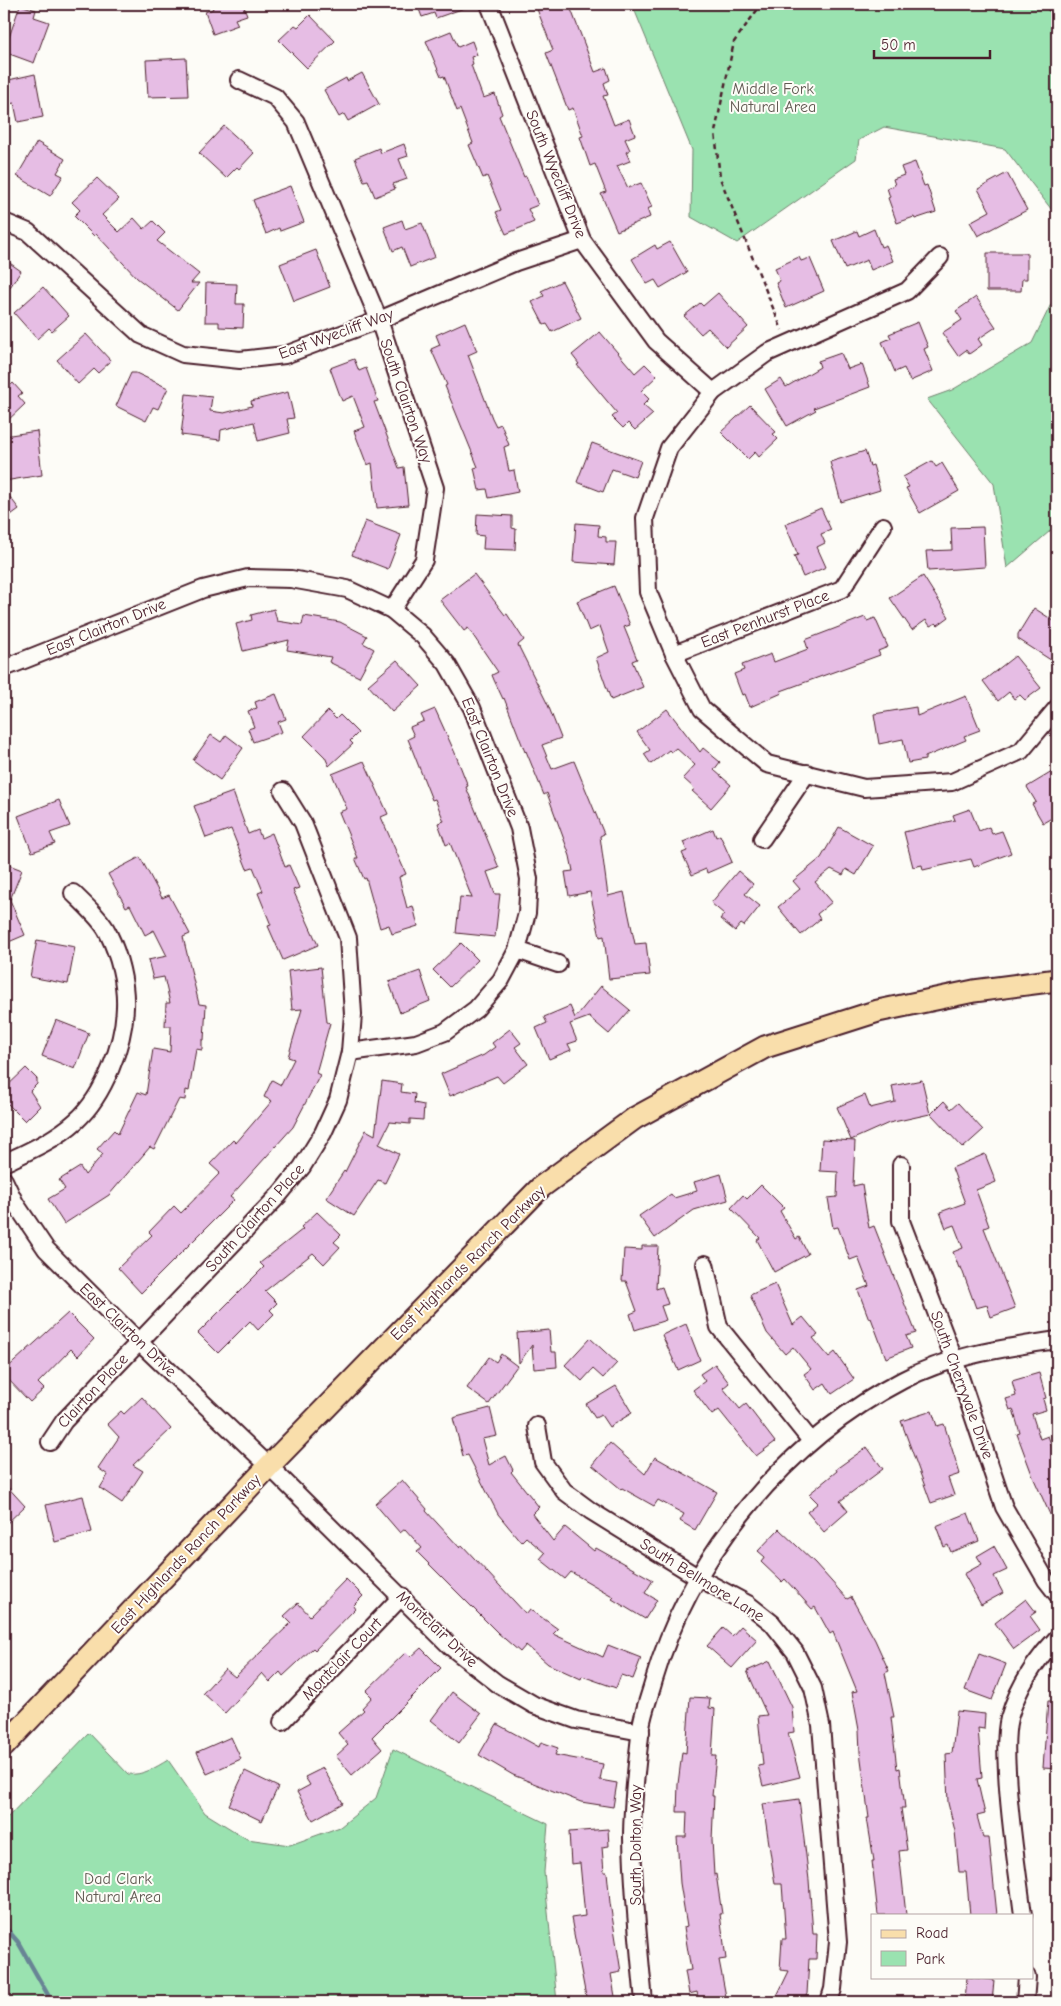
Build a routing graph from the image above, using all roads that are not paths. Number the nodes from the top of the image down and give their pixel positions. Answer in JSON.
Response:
{"nodes":[{"id":1,"x":489,"y":4,"type":"edge"},
{"id":2,"x":239,"y":80,"type":"dead end"},
{"id":3,"x":4,"y":222,"type":"edge"},
{"id":4,"x":582,"y":240,"type":"junction"},
{"id":5,"x":940,"y":257,"type":"dead end"},
{"id":6,"x":379,"y":320,"type":"junction"},
{"id":7,"x":713,"y":392,"type":"junction"},
{"id":8,"x":883,"y":526,"type":"dead end"},
{"id":9,"x":392,"y":610,"type":"junction"},
{"id":10,"x":674,"y":654,"type":"junction"},
{"id":11,"x":4,"y":668,"type":"edge"},
{"id":12,"x":1057,"y":708,"type":"edge"},
{"id":13,"x":807,"y":774,"type":"junction"},
{"id":14,"x":283,"y":791,"type":"dead end"},
{"id":15,"x":762,"y":839,"type":"dead end"},
{"id":16,"x":74,"y":892,"type":"dead end"},
{"id":17,"x":517,"y":950,"type":"junction"},
{"id":18,"x":558,"y":964,"type":"dead end"},
{"id":19,"x":1057,"y":980,"type":"edge"},
{"id":20,"x":350,"y":1052,"type":"junction"},
{"id":21,"x":4,"y":1163,"type":"edge"},
{"id":22,"x":901,"y":1165,"type":"dead end"},
{"id":23,"x":4,"y":1180,"type":"edge"},
{"id":24,"x":705,"y":1264,"type":"dead end"},
{"id":25,"x":1057,"y":1340,"type":"edge"},
{"id":26,"x":138,"y":1342,"type":"junction"},
{"id":27,"x":954,"y":1359,"type":"junction"},
{"id":28,"x":537,"y":1426,"type":"dead end"},
{"id":29,"x":811,"y":1441,"type":"junction"},
{"id":30,"x":50,"y":1442,"type":"dead end"},
{"id":31,"x":269,"y":1466,"type":"junction"},
{"id":32,"x":698,"y":1578,"type":"junction"},
{"id":33,"x":1057,"y":1594,"type":"edge"},
{"id":34,"x":402,"y":1596,"type":"junction"},
{"id":35,"x":1057,"y":1638,"type":"edge"},
{"id":36,"x":282,"y":1722,"type":"dead end"},
{"id":37,"x":641,"y":1732,"type":"junction"},
{"id":38,"x":4,"y":1746,"type":"edge"},
{"id":39,"x":1023,"y":1914,"type":"edge"},
{"id":40,"x":1026,"y":1978,"type":"edge"},
{"id":41,"x":644,"y":2002,"type":"edge"},
{"id":42,"x":829,"y":2002,"type":"edge"},
{"id":43,"x":1025,"y":2002,"type":"edge"}],
"edges":[{"from":1,"to":4,"type":"street","name":"South Wyecliff Drive"},
{"from":2,"to":6,"type":"street","name":"South Clairton Way"},
{"from":3,"to":6,"type":"street","name":"East Wyecliff Way"},
{"from":4,"to":6,"type":"street","name":"East Wyecliff Way"},
{"from":4,"to":7,"type":"street","name":"South Wyecliff Drive"},
{"from":5,"to":7,"type":"street"},
{"from":6,"to":9,"type":"street","name":"South Clairton Way"},
{"from":7,"to":10,"type":"street"},
{"from":8,"to":10,"type":"street","name":"East Penhurst Place"},
{"from":9,"to":11,"type":"street","name":"East Clairton Drive"},
{"from":9,"to":17,"type":"street","name":"East Clairton Drive"},
{"from":10,"to":13,"type":"street"},
{"from":12,"to":13,"type":"street"},
{"from":13,"to":15,"type":"street"},
{"from":14,"to":20,"type":"street","name":"South Clairton Place"},
{"from":16,"to":21,"type":"street"},
{"from":17,"to":18,"type":"street"},
{"from":17,"to":20,"type":"street","name":"East Clairton Drive"},
{"from":19,"to":31,"type":"main road","name":"East Highlands Ranch Parkway"},
{"from":20,"to":26,"type":"street","name":"South Clairton Place"},
{"from":22,"to":27,"type":"street","name":"South Cherryvale Drive"},
{"from":23,"to":26,"type":"street","name":"East Clairton Drive"},
{"from":24,"to":29,"type":"street"},
{"from":25,"to":27,"type":"street","name":"South Dolton Way"},
{"from":26,"to":30,"type":"street","name":"Clairton Place"},
{"from":26,"to":31,"type":"street","name":"East Clairton Drive"},
{"from":27,"to":29,"type":"street","name":"South Dolton Way"},
{"from":27,"to":33,"type":"street","name":"South Cherryvale Drive"},
{"from":28,"to":32,"type":"street","name":"South Bellmore Lane"},
{"from":29,"to":32,"type":"street","name":"South Dolton Way"},
{"from":31,"to":34,"type":"street","name":"Montclair Drive"},
{"from":31,"to":38,"type":"main road","name":"East Highlands Ranch Parkway"},
{"from":32,"to":37,"type":"street","name":"South Dolton Way"},
{"from":32,"to":42,"type":"street","name":"South Bellmore Lane"},
{"from":34,"to":36,"type":"street","name":"Montclair Court"},
{"from":34,"to":37,"type":"street","name":"Montclair Drive"},
{"from":35,"to":39,"type":"street"},
{"from":37,"to":41,"type":"street","name":"South Dolton Way"},
{"from":40,"to":43,"type":"street"}]}
